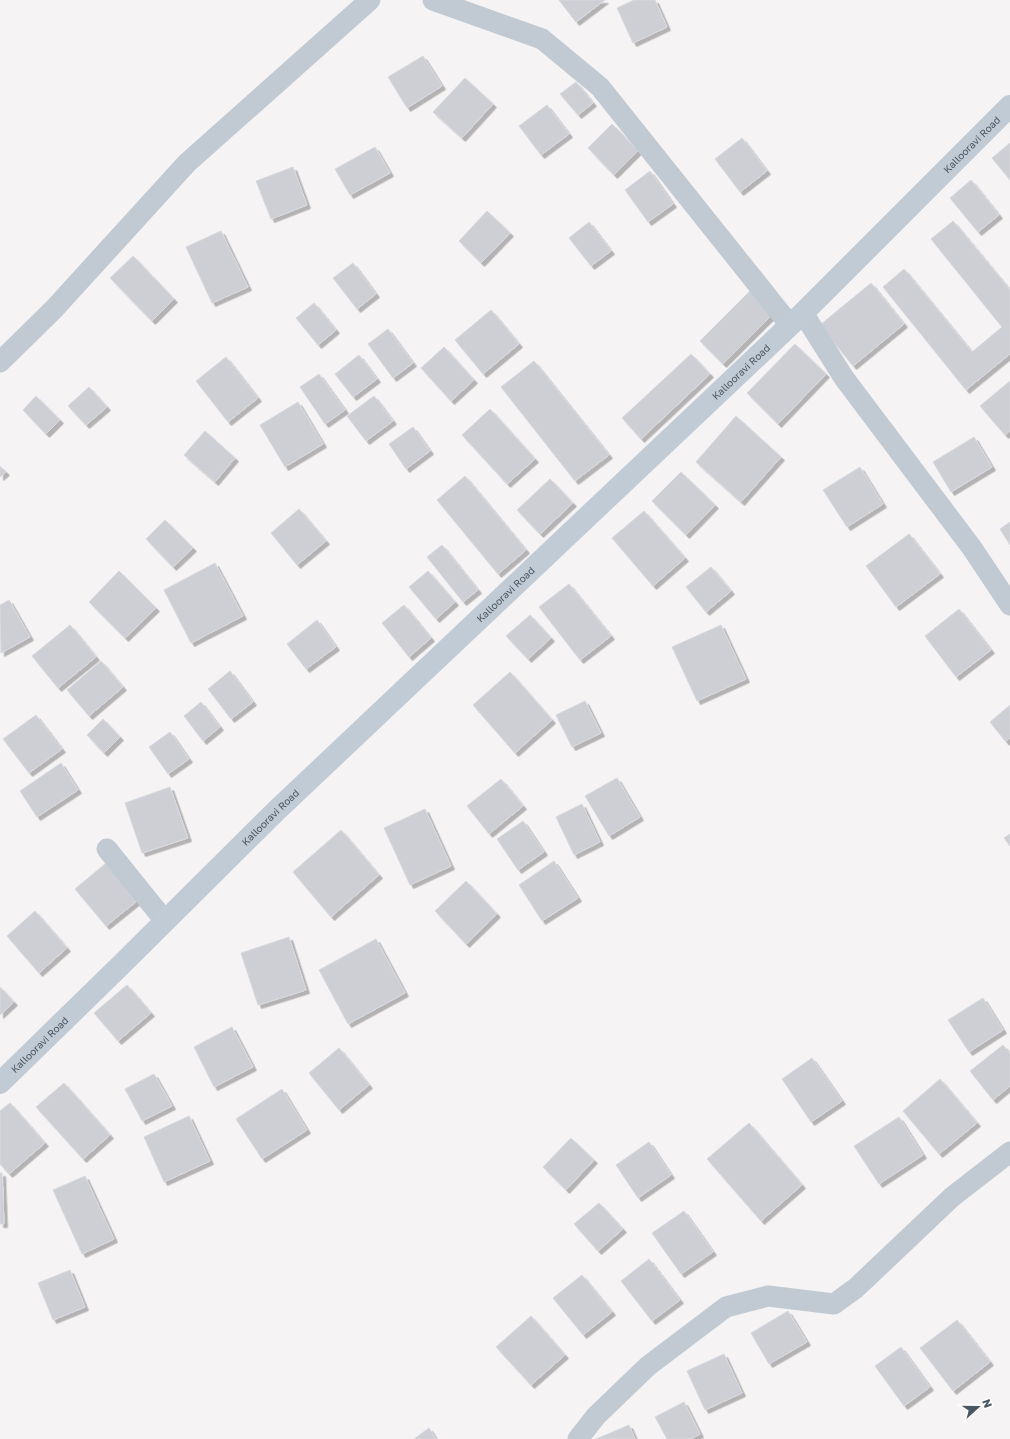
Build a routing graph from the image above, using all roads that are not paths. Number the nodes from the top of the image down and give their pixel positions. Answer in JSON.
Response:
{"nodes":[{"id":1,"x":370,"y":0,"type":"edge"},
{"id":2,"x":433,"y":0,"type":"edge"},
{"id":3,"x":1010,"y":106,"type":"edge"},
{"id":4,"x":796,"y":319,"type":"junction"},
{"id":5,"x":0,"y":362,"type":"edge"},
{"id":6,"x":1010,"y":605,"type":"edge"},
{"id":7,"x":107,"y":849,"type":"dead end"},
{"id":8,"x":165,"y":922,"type":"junction"},
{"id":9,"x":0,"y":1083,"type":"edge"},
{"id":10,"x":1010,"y":1152,"type":"edge"},
{"id":11,"x":578,"y":1439,"type":"edge"}],
"edges":[{"from":1,"to":5,"type":"street"},
{"from":2,"to":4,"type":"street"},
{"from":3,"to":4,"type":"main road","name":"Kallooravi Road"},
{"from":4,"to":6,"type":"street"},
{"from":4,"to":8,"type":"main road","name":"Kallooravi Road"},
{"from":7,"to":8,"type":"street"},
{"from":8,"to":9,"type":"main road","name":"Kallooravi Road"},
{"from":10,"to":11,"type":"street"}]}
